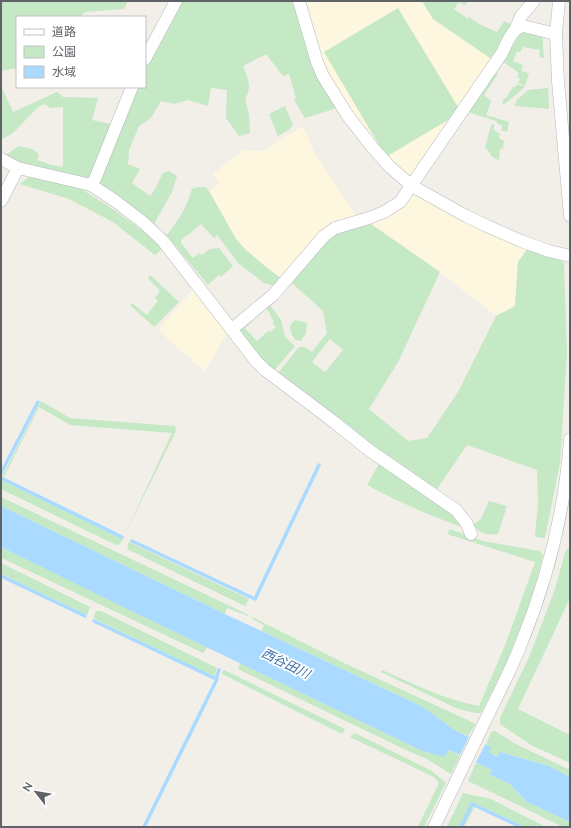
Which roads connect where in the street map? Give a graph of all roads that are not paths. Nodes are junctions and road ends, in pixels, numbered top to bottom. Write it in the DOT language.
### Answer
graph roads {
  1 [pos="176,1"];
  2 [pos="299,1"];
  3 [pos="534,1"];
  4 [pos="559,1"];
  5 [pos="514,30"];
  6 [pos="556,34"];
  7 [pos="146,57"];
  8 [pos="132,88"];
  9 [pos="1,159"];
  10 [pos="18,168"];
  11 [pos="91,185"];
  12 [pos="412,186"];
  13 [pos="1,201"];
  14 [pos="570,216"];
  15 [pos="570,256"];
  16 [pos="232,330"];
  17 [pos="570,439"];
  18 [pos="471,534"];
  19 [pos="434,827"];
  1 -- 7 [label="street"];
  2 -- 12 [label="street"];
  3 -- 5 [label="street"];
  4 -- 6 [label="street"];
  5 -- 6 [label="street"];
  5 -- 12 [label="street"];
  6 -- 14 [label="street"];
  8 -- 11 [label="street"];
  9 -- 10 [label="street"];
  10 -- 11 [label="street"];
  10 -- 13 [label="street"];
  11 -- 16 [label="street"];
  12 -- 15 [label="street"];
  12 -- 16 [label="street"];
  16 -- 18 [label="street"];
  17 -- 19 [label="street"];
}
